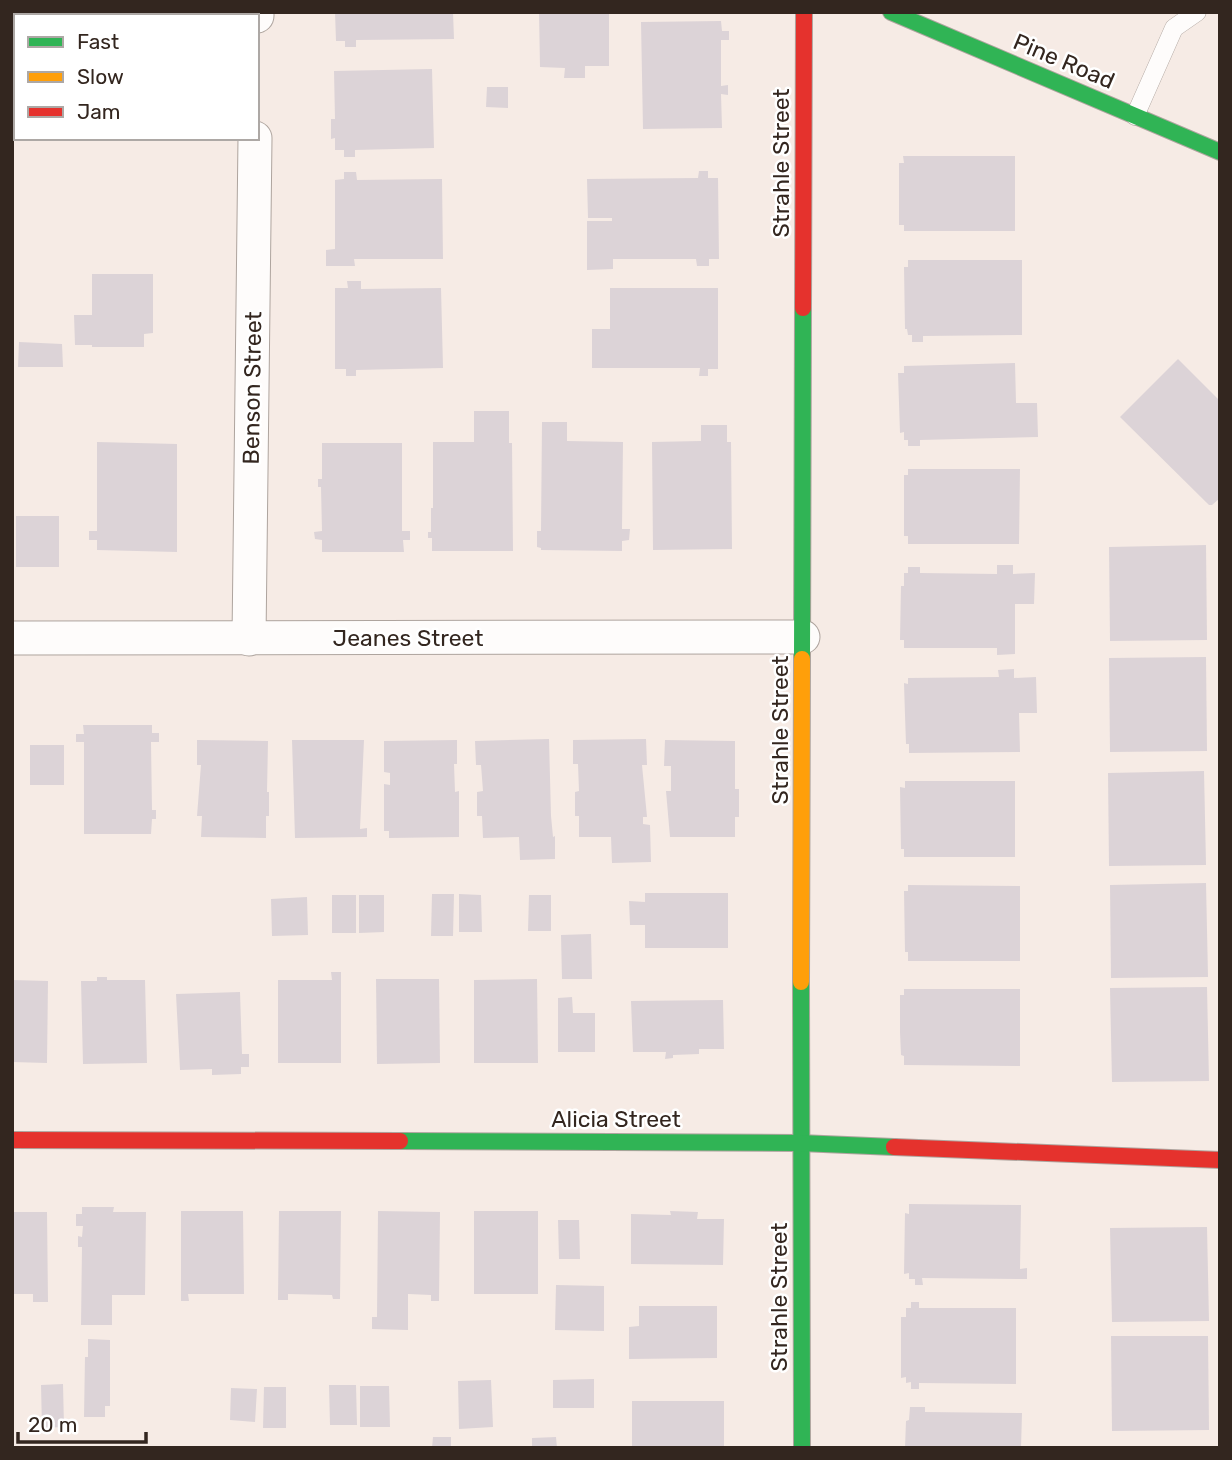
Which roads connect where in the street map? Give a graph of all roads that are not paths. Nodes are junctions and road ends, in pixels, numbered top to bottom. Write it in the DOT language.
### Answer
graph roads {
  1 [pos="804,12"];
  2 [pos="891,12"];
  3 [pos="1196,12"];
  4 [pos="1135,116"];
  5 [pos="255,140"];
  6 [pos="1220,152"];
  7 [pos="803,636"];
  8 [pos="12,638"];
  9 [pos="250,639"];
  10 [pos="12,1140"];
  11 [pos="800,1143"];
  12 [pos="1220,1160"];
  13 [pos="802,1448"];
  1 -- 7 [label="street, Strahle Street"];
  2 -- 4 [label="street, Pine Road"];
  3 -- 4 [label="lane"];
  4 -- 6 [label="street, Pine Road"];
  5 -- 9 [label="street, Benson Street"];
  7 -- 9 [label="street, Jeanes Street"];
  7 -- 11 [label="street, Strahle Street"];
  8 -- 9 [label="street, Jeanes Street"];
  10 -- 11 [label="street, Alicia Street"];
  11 -- 12 [label="street, Alicia Street"];
  11 -- 13 [label="street, Strahle Street"];
}
